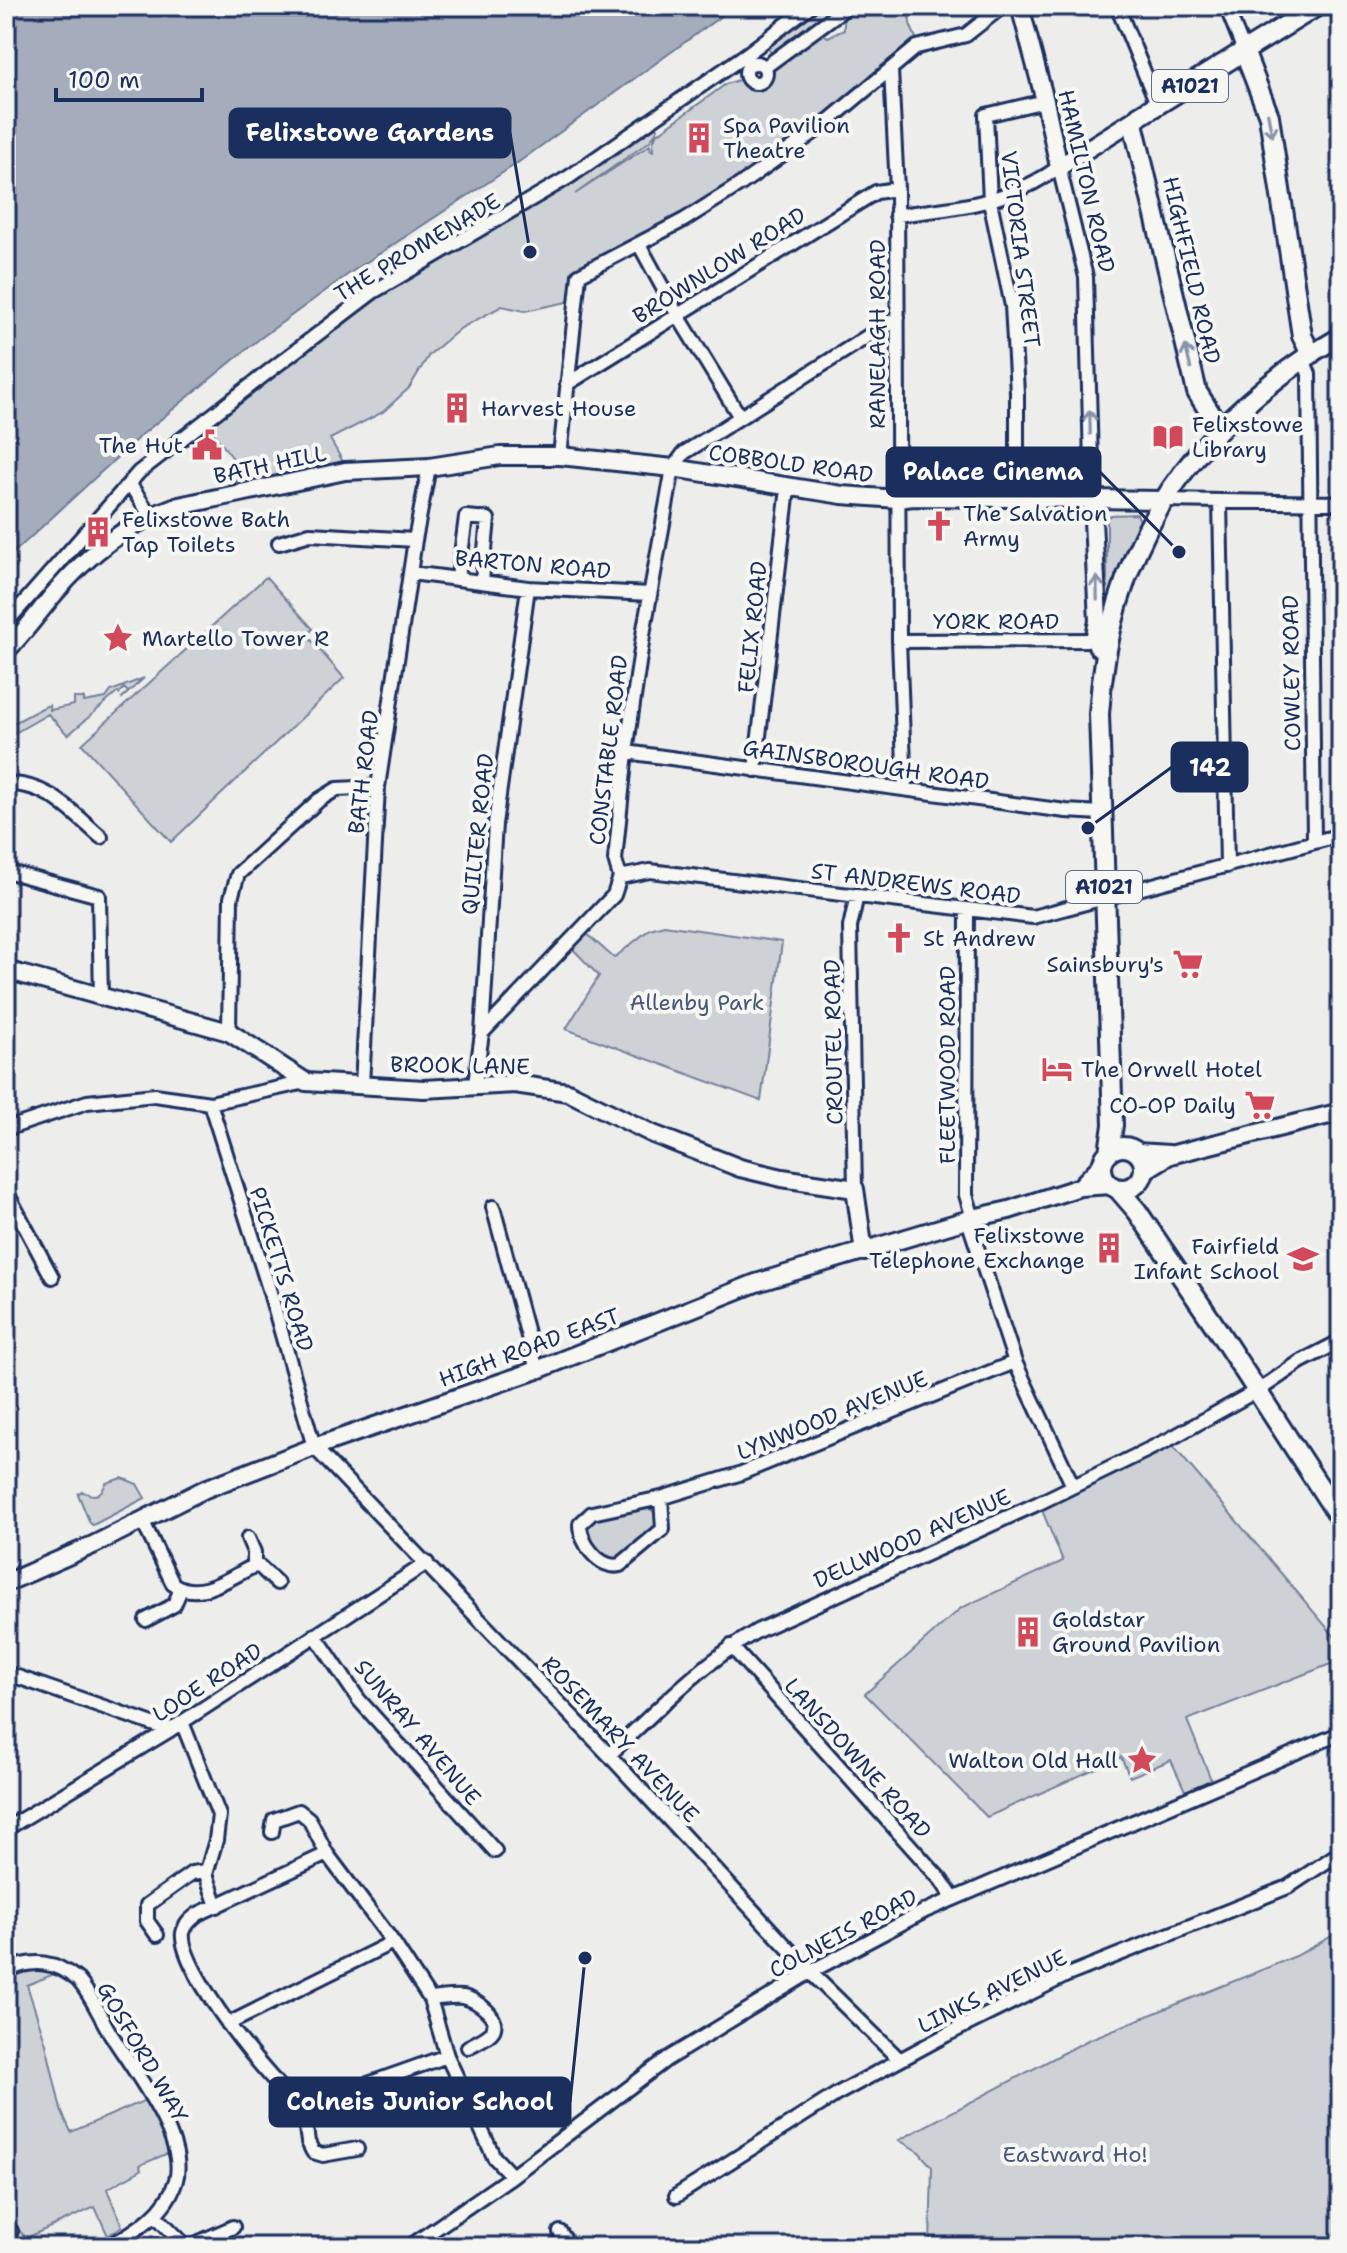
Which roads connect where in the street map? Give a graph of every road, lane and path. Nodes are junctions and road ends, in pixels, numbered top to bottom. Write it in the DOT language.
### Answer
graph roads {
  1 [pos="810,6"];
  2 [pos="848,6"];
  3 [pos="1003,6"];
  4 [pos="1020,6"];
  5 [pos="1117,6"];
  6 [pos="1226,6"];
  7 [pos="1317,6"];
  8 [pos="1244,51"];
  9 [pos="765,67"];
  10 [pos="891,70"];
  11 [pos="1045,101"];
  12 [pos="1158,106"];
  13 [pos="1135,119"];
  14 [pos="1059,167"];
  15 [pos="897,189"];
  16 [pos="990,201"];
  17 [pos="896,215"];
  18 [pos="639,244"];
  19 [pos="677,314"];
  20 [pos="898,317"];
  21 [pos="1341,336"];
  22 [pos="1307,356"];
  23 [pos="567,384"];
  24 [pos="740,417"];
  25 [pos="1219,427"];
  26 [pos="560,456"];
  27 [pos="429,467"];
  28 [pos="673,468"];
  29 [pos="129,483"];
  30 [pos="788,488"];
  31 [pos="1017,498"];
  32 [pos="898,499"];
  33 [pos="1092,500"];
  34 [pos="1164,500"];
  35 [pos="1220,501"];
  36 [pos="1309,503"];
  37 [pos="1341,503"];
  38 [pos="150,515"];
  39 [pos="415,540"];
  40 [pos="279,543"];
  41 [pos="411,573"];
  42 [pos="458,577"];
  43 [pos="482,581"];
  44 [pos="528,588"];
  45 [pos="650,594"];
  46 [pos="6,623"];
  47 [pos="899,641"];
  48 [pos="1100,645"];
  49 [pos="6,651"];
  50 [pos="626,752"];
  51 [pos="755,770"];
  52 [pos="6,784"];
  53 [pos="378,787"];
  54 [pos="905,789"];
  55 [pos="1102,813"];
  56 [pos="1341,835"];
  57 [pos="101,837"];
  58 [pos="1314,842"];
  59 [pos="1227,866"];
  60 [pos="6,871"];
  61 [pos="620,877"];
  62 [pos="857,895"];
  63 [pos="1105,899"];
  64 [pos="967,911"];
  65 [pos="6,970"];
  66 [pos="101,998"];
  67 [pos="229,1032"];
  68 [pos="482,1033"];
  69 [pos="306,1082"];
  70 [pos="475,1084"];
  71 [pos="362,1085"];
  72 [pos="210,1103"];
  73 [pos="1341,1112"];
  74 [pos="1113,1125"];
  75 [pos="6,1129"];
  76 [pos="1133,1150"];
  77 [pos="1170,1155"];
  78 [pos="1106,1158"];
  79 [pos="1141,1177"];
  80 [pos="1080,1187"];
  81 [pos="1114,1187"];
  82 [pos="855,1189"];
  83 [pos="6,1191"];
  84 [pos="493,1207"];
  85 [pos="1137,1211"];
  86 [pos="970,1219"];
  87 [pos="864,1252"];
  88 [pos="52,1277"];
  89 [pos="1341,1341"];
  90 [pos="1015,1362"];
  91 [pos="537,1370"];
  92 [pos="1255,1392"];
  93 [pos="314,1447"];
  94 [pos="1073,1486"];
  95 [pos="661,1498"];
  96 [pos="142,1520"];
  97 [pos="1341,1520"];
  98 [pos="248,1538"];
  99 [pos="427,1563"];
  100 [pos="254,1566"];
  101 [pos="6,1583"];
  102 [pos="277,1583"];
  103 [pos="181,1589"];
  104 [pos="146,1620"];
  105 [pos="315,1635"];
  106 [pos="731,1646"];
  107 [pos="6,1673"];
  108 [pos="182,1722"];
  109 [pos="170,1730"];
  110 [pos="1341,1733"];
  111 [pos="609,1755"];
  112 [pos="6,1829"];
  113 [pos="272,1832"];
  114 [pos="495,1851"];
  115 [pos="1341,1852"];
  116 [pos="327,1854"];
  117 [pos="206,1871"];
  118 [pos="953,1898"];
  119 [pos="217,1906"];
  120 [pos="157,1935"];
  121 [pos="393,1942"];
  122 [pos="6,1971"];
  123 [pos="810,1972"];
  124 [pos="430,1999"];
  125 [pos="228,2024"];
  126 [pos="468,2047"];
  127 [pos="447,2056"];
  128 [pos="899,2059"];
  129 [pos="303,2107"];
  130 [pos="357,2149"];
  131 [pos="512,2176"];
  132 [pos="676,2196"];
  133 [pos="155,2215"];
  134 [pos="233,2227"];
  135 [pos="560,2232"];
  136 [pos="108,2247"];
  137 [pos="409,2247"];
  138 [pos="570,2247"];
  1 -- 29 [label="street, THE PROMENADE"];
  2 -- 9 [label="street"];
  3 -- 10 [label="street"];
  4 -- 11 [label="street, HAMILTON ROAD"];
  5 -- 12 [label="street"];
  6 -- 8 [label="street"];
  7 -- 8 [label="main road, A1021"];
  8 -- 12 [label="main road, A1021"];
  8 -- 22 [label="main road, one-way"];
  10 -- 15 [label="street, RANELAGH ROAD"];
  10 -- 18 [label="street"];
  11 -- 14 [label="street, HAMILTON ROAD"];
  11 -- 16 [label="street, VICTORIA STREET"];
  12 -- 13 [label="main road, A1021"];
  13 -- 14 [label="street"];
  25 -- 13 [label="main road, HIGHFIELD ROAD / A1021, one-way"];
  14 -- 16 [label="street"];
  33 -- 14 [label="street, HAMILTON ROAD, one-way"];
  15 -- 17 [label="street, RANELAGH ROAD"];
  15 -- 19 [label="street, BROWNLOW ROAD"];
  16 -- 17 [label="street"];
  16 -- 31 [label="street, VICTORIA STREET"];
  17 -- 20 [label="street, RANELAGH ROAD"];
  18 -- 19 [label="street"];
  18 -- 23 [label="street"];
  19 -- 23 [label="street, BROWNLOW ROAD"];
  19 -- 24 [label="street"];
  20 -- 24 [label="street"];
  20 -- 32 [label="street, RANELAGH ROAD"];
  21 -- 22 [label="street"];
  22 -- 25 [label="main road"];
  22 -- 36 [label="street, COWLEY ROAD"];
  23 -- 26 [label="street"];
  24 -- 28 [label="street"];
  25 -- 34 [label="main road, A1021"];
  26 -- 27 [label="street, COBBOLD ROAD"];
  26 -- 28 [label="street, COBBOLD ROAD"];
  27 -- 38 [label="street, BATH HILL"];
  27 -- 39 [label="street, BATH ROAD"];
  28 -- 30 [label="street, COBBOLD ROAD"];
  28 -- 45 [label="street, CONSTABLE ROAD"];
  29 -- 38 [label="street"];
  29 -- 46 [label="street, THE PROMENADE"];
  30 -- 32 [label="street, COBBOLD ROAD"];
  30 -- 51 [label="street, FELIX ROAD"];
  31 -- 32 [label="street, COBBOLD ROAD"];
  31 -- 33 [label="street, COBBOLD ROAD"];
  32 -- 47 [label="street, RANELAGH ROAD"];
  33 -- 34 [label="street, COBBOLD ROAD"];
  48 -- 33 [label="street, HAMILTON ROAD, one-way"];
  34 -- 35 [label="street, COBBOLD ROAD"];
  34 -- 48 [label="main road, HAMILTON ROAD / A1021"];
  35 -- 36 [label="street, COBBOLD ROAD"];
  35 -- 59 [label="street"];
  36 -- 37 [label="street, COBBOLD ROAD"];
  36 -- 58 [label="street, COWLEY ROAD"];
  38 -- 49 [label="street, BATH HILL"];
  39 -- 40 [label="street"];
  39 -- 41 [label="street, BATH ROAD"];
  41 -- 42 [label="street, BARTON ROAD"];
  41 -- 53 [label="street, BATH ROAD"];
  42 -- 43 [label="street, BARTON ROAD"];
  42 -- 43 [label="street"];
  43 -- 44 [label="street, BARTON ROAD"];
  44 -- 45 [label="street, BARTON ROAD"];
  44 -- 68 [label="street, QUILTER ROAD"];
  45 -- 50 [label="street, CONSTABLE ROAD"];
  47 -- 48 [label="street, YORK ROAD"];
  47 -- 54 [label="street, RANELAGH ROAD"];
  48 -- 55 [label="main road, HAMILTON ROAD / A1021"];
  50 -- 51 [label="street, GAINSBOROUGH ROAD"];
  50 -- 61 [label="street, CONSTABLE ROAD"];
  51 -- 54 [label="street, GAINSBOROUGH ROAD"];
  52 -- 57 [label="street"];
  53 -- 67 [label="street"];
  53 -- 71 [label="street, BATH ROAD"];
  54 -- 55 [label="street, GAINSBOROUGH ROAD"];
  55 -- 63 [label="main road, HAMILTON ROAD / A1021"];
  56 -- 58 [label="street, ST ANDREWS ROAD"];
  58 -- 59 [label="street, ST ANDREWS ROAD"];
  59 -- 63 [label="street, ST ANDREWS ROAD"];
  60 -- 66 [label="street"];
  61 -- 62 [label="street, ST ANDREWS ROAD"];
  61 -- 68 [label="street, CONSTABLE ROAD"];
  62 -- 64 [label="street, ST ANDREWS ROAD"];
  62 -- 82 [label="street, CROUTEL ROAD"];
  63 -- 64 [label="street, ST ANDREWS ROAD"];
  63 -- 74 [label="main road, HAMILTON ROAD / A1021"];
  64 -- 86 [label="street, FLEETWOOD ROAD"];
  65 -- 66 [label="street, BROOK LANE"];
  66 -- 67 [label="street, BROOK LANE"];
  67 -- 69 [label="street, BROOK LANE"];
  68 -- 70 [label="street, QUILTER ROAD"];
  69 -- 71 [label="street, BROOK LANE"];
  69 -- 72 [label="street"];
  70 -- 71 [label="street, BROOK LANE"];
  70 -- 82 [label="street, BROOK LANE"];
  72 -- 75 [label="street"];
  72 -- 93 [label="street, PICKETTS ROAD"];
  73 -- 77 [label="street"];
  74 -- 76 [label="main road"];
  74 -- 78 [label="main road, HAMILTON ROAD / A1021"];
  76 -- 77 [label="street"];
  76 -- 78 [label="main road"];
  76 -- 79 [label="main road"];
  77 -- 79 [label="street"];
  78 -- 80 [label="street, HIGH ROAD EAST"];
  78 -- 81 [label="main road"];
  79 -- 81 [label="main road"];
  79 -- 85 [label="main road"];
  80 -- 81 [label="street, HIGH ROAD EAST"];
  80 -- 86 [label="street, HIGH ROAD EAST"];
  81 -- 85 [label="main road"];
  82 -- 87 [label="street"];
  83 -- 88 [label="street"];
  84 -- 91 [label="street"];
  85 -- 92 [label="main road"];
  86 -- 87 [label="street, HIGH ROAD EAST"];
  86 -- 90 [label="street, FLEETWOOD ROAD"];
  87 -- 91 [label="street, HIGH ROAD EAST"];
  89 -- 92 [label="street, DELLWOOD AVENUE"];
  90 -- 94 [label="street, FLEETWOOD ROAD"];
  90 -- 95 [label="street, LYNWOOD AVENUE"];
  91 -- 93 [label="street, HIGH ROAD EAST"];
  92 -- 94 [label="street, DELLWOOD AVENUE"];
  92 -- 97 [label="main road"];
  93 -- 96 [label="street, HIGH ROAD EAST"];
  93 -- 99 [label="street, ROSEMARY AVENUE"];
  94 -- 106 [label="street, DELLWOOD AVENUE"];
  95 -- 95 [label="street, LYNWOOD AVENUE"];
  96 -- 101 [label="street, HIGH ROAD EAST"];
  96 -- 103 [label="street"];
  98 -- 100 [label="street"];
  99 -- 105 [label="street, LOOE ROAD"];
  99 -- 111 [label="street, ROSEMARY AVENUE"];
  100 -- 102 [label="street"];
  100 -- 103 [label="street"];
  103 -- 104 [label="street"];
  105 -- 108 [label="street, LOOE ROAD"];
  105 -- 114 [label="street, SUNRAY AVENUE"];
  106 -- 111 [label="street, DELLWOOD AVENUE"];
  106 -- 118 [label="street, LANSDOWNE ROAD"];
  107 -- 109 [label="street"];
  108 -- 109 [label="street, LOOE ROAD"];
  108 -- 117 [label="street"];
  109 -- 112 [label="street, LOOE ROAD"];
  110 -- 118 [label="street, COLNEIS ROAD"];
  111 -- 123 [label="street, ROSEMARY AVENUE"];
  113 -- 116 [label="street"];
  115 -- 128 [label="street, LINKS AVENUE"];
  116 -- 119 [label="street"];
  116 -- 121 [label="street"];
  117 -- 119 [label="street"];
  117 -- 120 [label="street"];
  118 -- 123 [label="street, COLNEIS ROAD"];
  119 -- 125 [label="street"];
  121 -- 124 [label="street"];
  121 -- 125 [label="street"];
  122 -- 133 [label="street, GOSFORD WAY"];
  123 -- 128 [label="street, ROSEMARY AVENUE"];
  123 -- 131 [label="street, COLNEIS ROAD"];
  124 -- 126 [label="street"];
  124 -- 127 [label="street"];
  125 -- 129 [label="street"];
  127 -- 129 [label="street"];
  127 -- 131 [label="street"];
  128 -- 132 [label="street, LINKS AVENUE"];
  129 -- 130 [label="street"];
  131 -- 137 [label="street, COLNEIS ROAD"];
  133 -- 134 [label="street"];
  133 -- 136 [label="street, GOSFORD WAY"];
  135 -- 138 [label="street"];
}
